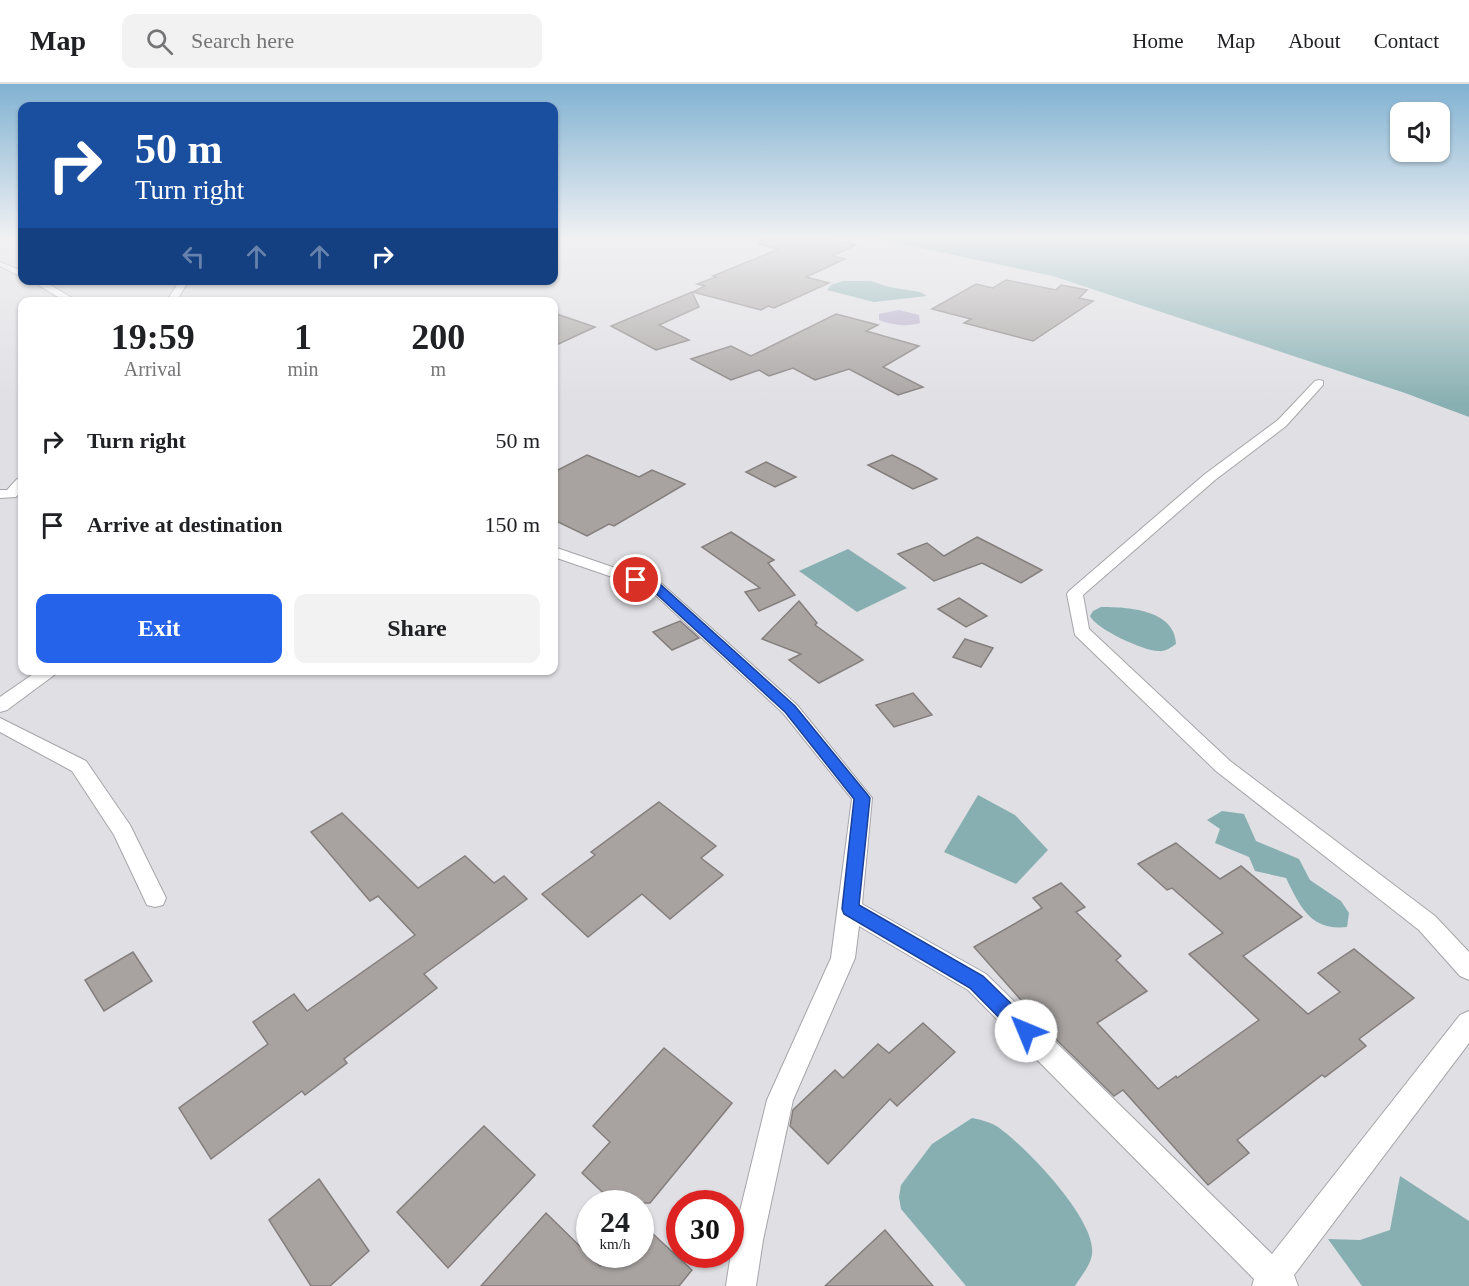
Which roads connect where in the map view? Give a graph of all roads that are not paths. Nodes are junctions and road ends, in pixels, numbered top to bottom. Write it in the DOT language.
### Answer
graph roads {
  1 [pos="1319,383"];
  2 [pos="558,553"];
  3 [pos="45,675"];
  4 [pos="0,706"];
  5 [pos="0,724"];
  6 [pos="155,898"];
  7 [pos="850,909"];
  8 [pos="1469,969"];
  9 [pos="1469,1023"];
  10 [pos="1274,1283"];
  11 [pos="741,1286"];
  1 -- 8 [label="street"];
  2 -- 7 [label="street"];
  3 -- 4 [label="street"];
  5 -- 6 [label="street"];
  7 -- 10 [label="street"];
  7 -- 11 [label="street"];
  9 -- 10 [label="street"];
}
